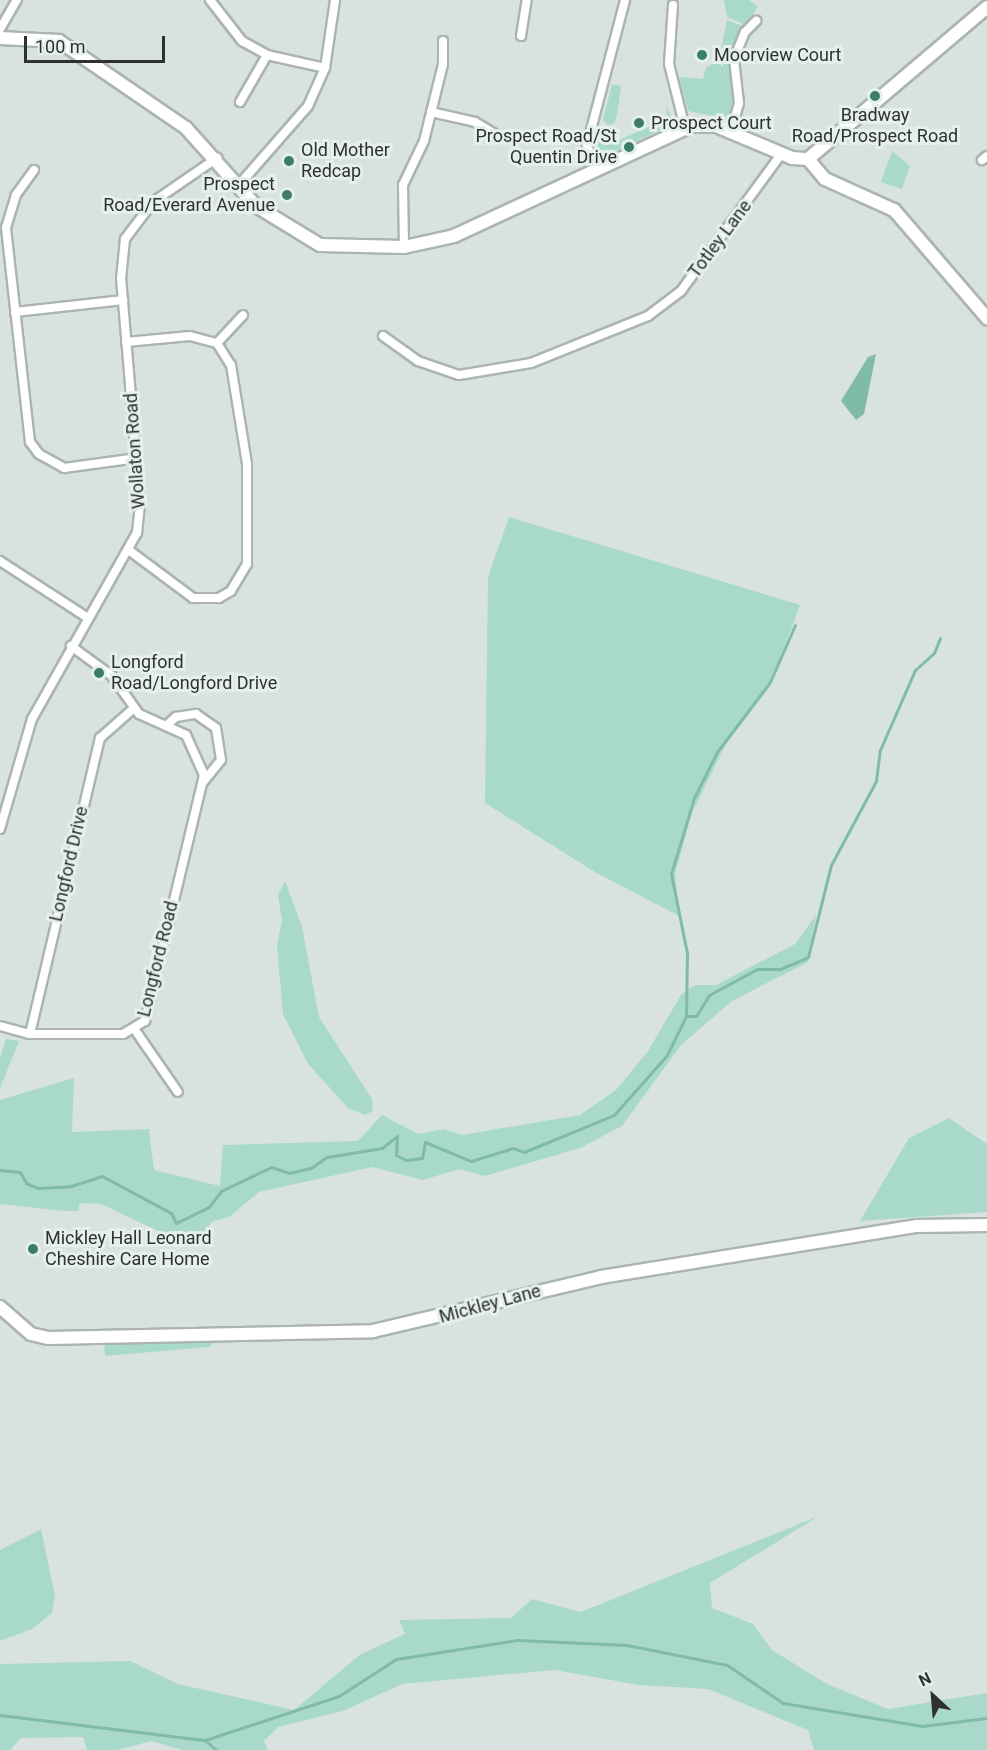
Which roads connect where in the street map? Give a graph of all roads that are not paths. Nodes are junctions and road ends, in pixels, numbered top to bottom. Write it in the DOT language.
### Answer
graph roads {
  1 [pos="17,0"];
  2 [pos="210,0"];
  3 [pos="336,0"];
  4 [pos="527,0"];
  5 [pos="625,0"];
  6 [pos="673,5"];
  7 [pos="987,7"];
  8 [pos="756,21"];
  9 [pos="0,29"];
  10 [pos="520,36"];
  11 [pos="0,38"];
  12 [pos="443,41"];
  13 [pos="267,55"];
  14 [pos="325,68"];
  15 [pos="240,102"];
  16 [pos="431,112"];
  17 [pos="685,128"];
  18 [pos="731,131"];
  19 [pos="495,134"];
  20 [pos="782,153"];
  21 [pos="218,158"];
  22 [pos="808,159"];
  23 [pos="34,170"];
  24 [pos="596,170"];
  25 [pos="238,186"];
  26 [pos="404,247"];
  27 [pos="123,300"];
  28 [pos="15,312"];
  29 [pos="243,315"];
  30 [pos="987,318"];
  31 [pos="386,341"];
  32 [pos="126,342"];
  33 [pos="217,343"];
  34 [pos="137,458"];
  35 [pos="130,551"];
  36 [pos="0,561"];
  37 [pos="88,618"];
  38 [pos="71,646"];
  39 [pos="133,709"];
  40 [pos="168,724"];
  41 [pos="202,783"];
  42 [pos="0,829"];
  43 [pos="0,1026"];
  44 [pos="135,1030"];
  45 [pos="30,1034"];
  46 [pos="178,1092"];
  47 [pos="987,1225"];
  48 [pos="0,1307"];
  1 -- 9 [label="street"];
  2 -- 13 [label="street"];
  3 -- 14 [label="street"];
  4 -- 10 [label="street"];
  5 -- 24 [label="street"];
  6 -- 17 [label="street"];
  7 -- 22 [label="street"];
  8 -- 18 [label="street"];
  11 -- 21 [label="street"];
  12 -- 16 [label="street"];
  13 -- 14 [label="street"];
  13 -- 15 [label="street"];
  14 -- 25 [label="street"];
  16 -- 19 [label="street"];
  16 -- 26 [label="street"];
  17 -- 18 [label="street"];
  17 -- 24 [label="street"];
  18 -- 20 [label="street"];
  20 -- 22 [label="street"];
  20 -- 31 [label="street, Totley Lane"];
  21 -- 25 [label="street"];
  21 -- 27 [label="street, Wollaton Road"];
  22 -- 30 [label="street"];
  23 -- 28 [label="street"];
  24 -- 26 [label="street"];
  25 -- 26 [label="street"];
  27 -- 28 [label="street"];
  27 -- 32 [label="street, Wollaton Road"];
  28 -- 34 [label="street"];
  29 -- 33 [label="street"];
  32 -- 33 [label="street"];
  32 -- 34 [label="street, Wollaton Road"];
  33 -- 35 [label="street"];
  34 -- 35 [label="street, Wollaton Road"];
  35 -- 37 [label="street, Wollaton Road"];
  36 -- 37 [label="street"];
  37 -- 38 [label="street, Wollaton Road"];
  38 -- 39 [label="street"];
  38 -- 42 [label="street, Wollaton Road"];
  39 -- 40 [label="street, Longford Road"];
  39 -- 45 [label="street, Longford Drive"];
  40 -- 41 [label="street, Longford Road"];
  40 -- 41 [label="street, Longford Road"];
  41 -- 44 [label="street, Longford Road"];
  43 -- 45 [label="street"];
  44 -- 45 [label="street, Longford Road"];
  44 -- 46 [label="street"];
  47 -- 48 [label="street, Mickley Lane"];
}
